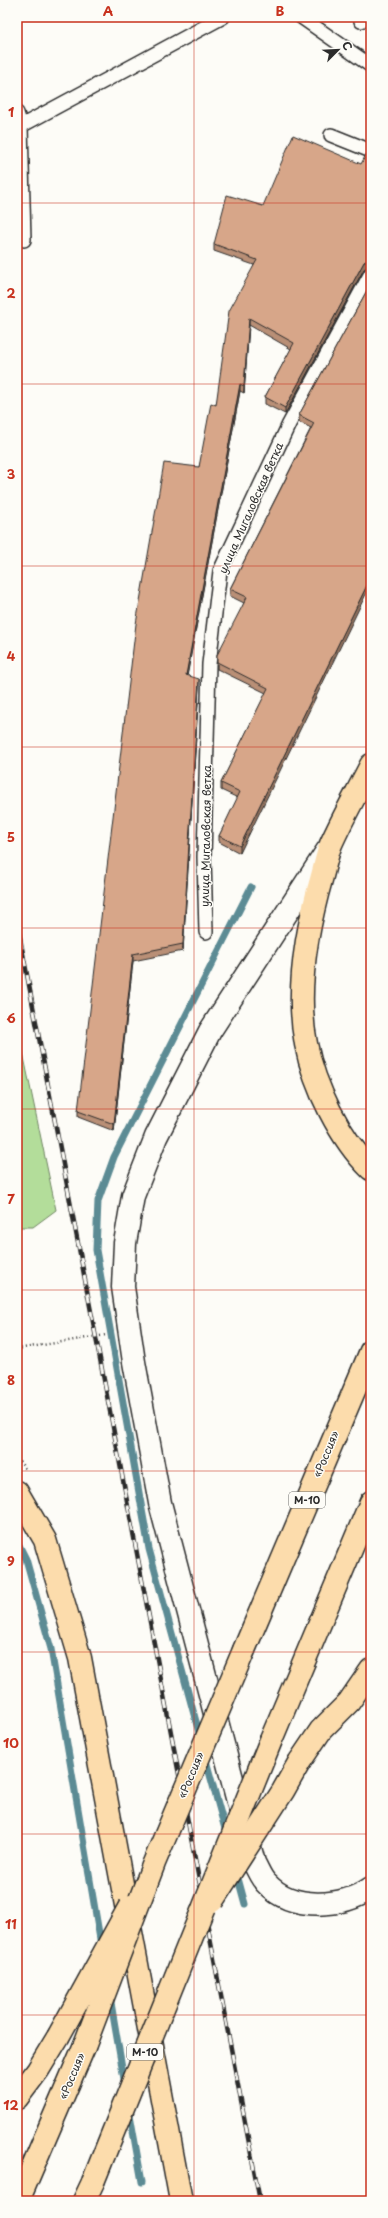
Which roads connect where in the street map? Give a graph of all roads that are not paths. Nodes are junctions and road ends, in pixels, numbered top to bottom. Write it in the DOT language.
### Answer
graph roads {
  1 [pos="223,17"];
  2 [pos="301,17"];
  3 [pos="371,66"];
  4 [pos="17,113"];
  5 [pos="21,126"];
  6 [pos="331,135"];
  7 [pos="371,151"];
  8 [pos="24,240"];
  9 [pos="371,273"];
  10 [pos="371,765"];
  11 [pos="331,845"];
  12 [pos="206,932"];
  13 [pos="371,1169"];
  14 [pos="371,1351"];
  15 [pos="17,1492"];
  16 [pos="371,1502"];
  17 [pos="371,1670"];
  18 [pos="154,1863"];
  19 [pos="371,1888"];
  20 [pos="198,1922"];
  21 [pos="17,2098"];
  22 [pos="89,2192"];
  23 [pos="18,2201"];
  24 [pos="181,2201"];
  1 -- 5 [label="lane"];
  2 -- 3 [label="lane"];
  4 -- 5 [label="lane"];
  5 -- 8 [label="lane"];
  6 -- 7 [label="lane"];
  9 -- 12 [label="lane, улица Мигаловская ветка"];
  10 -- 11 [label="main road"];
  11 -- 13 [label="main road"];
  11 -- 19 [label="street"];
  14 -- 18 [label="main road, «Россия» / М-10, bridge"];
  15 -- 24 [label="main road"];
  16 -- 20 [label="main road, М-10, bridge"];
  17 -- 20 [label="main road, bridge"];
  18 -- 21 [label="main road, bridge"];
  18 -- 23 [label="main road, «Россия» / М-10, bridge"];
  20 -- 22 [label="main road, М-10, bridge"];
}
